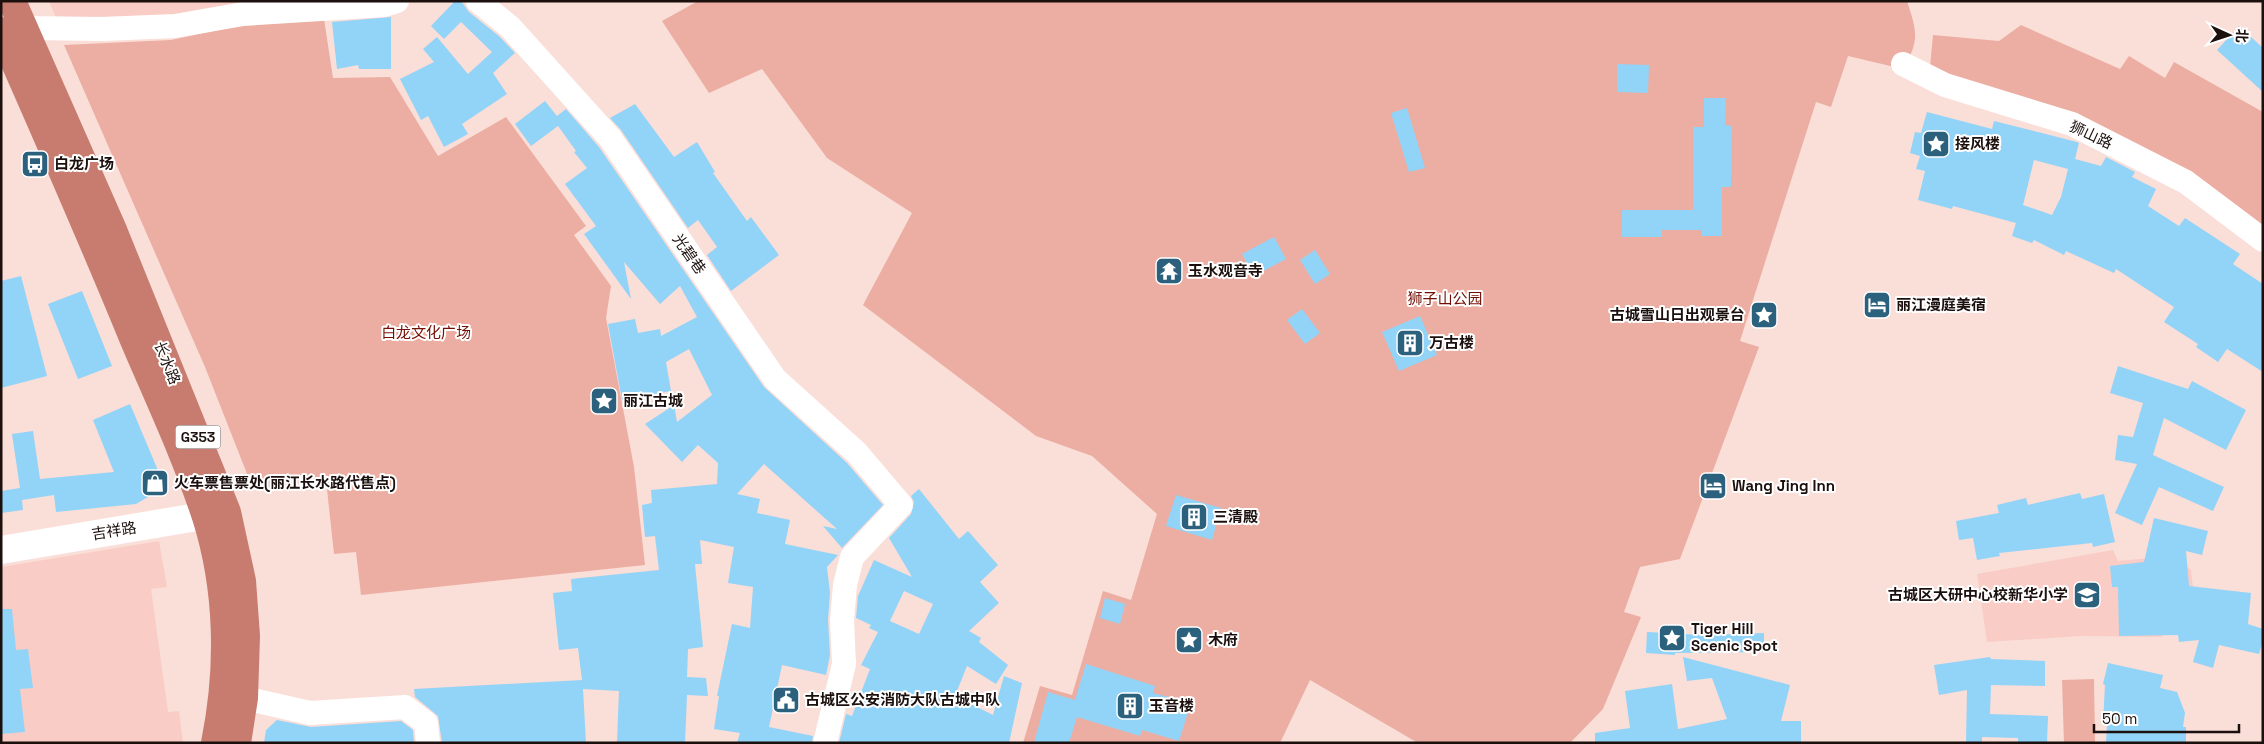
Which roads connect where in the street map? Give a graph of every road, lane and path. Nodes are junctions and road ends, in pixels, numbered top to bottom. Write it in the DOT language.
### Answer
graph roads {
  1 [pos="12,1"];
  2 [pos="397,1"];
  3 [pos="478,1"];
  4 [pos="7,31"];
  5 [pos="1903,64"];
  6 [pos="2263,240"];
  7 [pos="216,514"];
  8 [pos="1,550"];
  9 [pos="244,698"];
  10 [pos="215,743"];
  11 [pos="237,743"];
  12 [pos="428,743"];
  13 [pos="826,743"];
  1 -- 4 [label="highway, 长水路 / G353"];
  2 -- 4 [label="street"];
  3 -- 13 [label="street, 光碧巷"];
  4 -- 7 [label="highway, 长水路 / G353"];
  5 -- 6 [label="street, 狮山路"];
  7 -- 8 [label="street, 吉祥路"];
  7 -- 9 [label="highway, 长水路 / G353"];
  7 -- 10 [label="highway, 长水路 / G353"];
  9 -- 11 [label="highway, 长水路 / G353"];
  9 -- 12 [label="street"];
}
